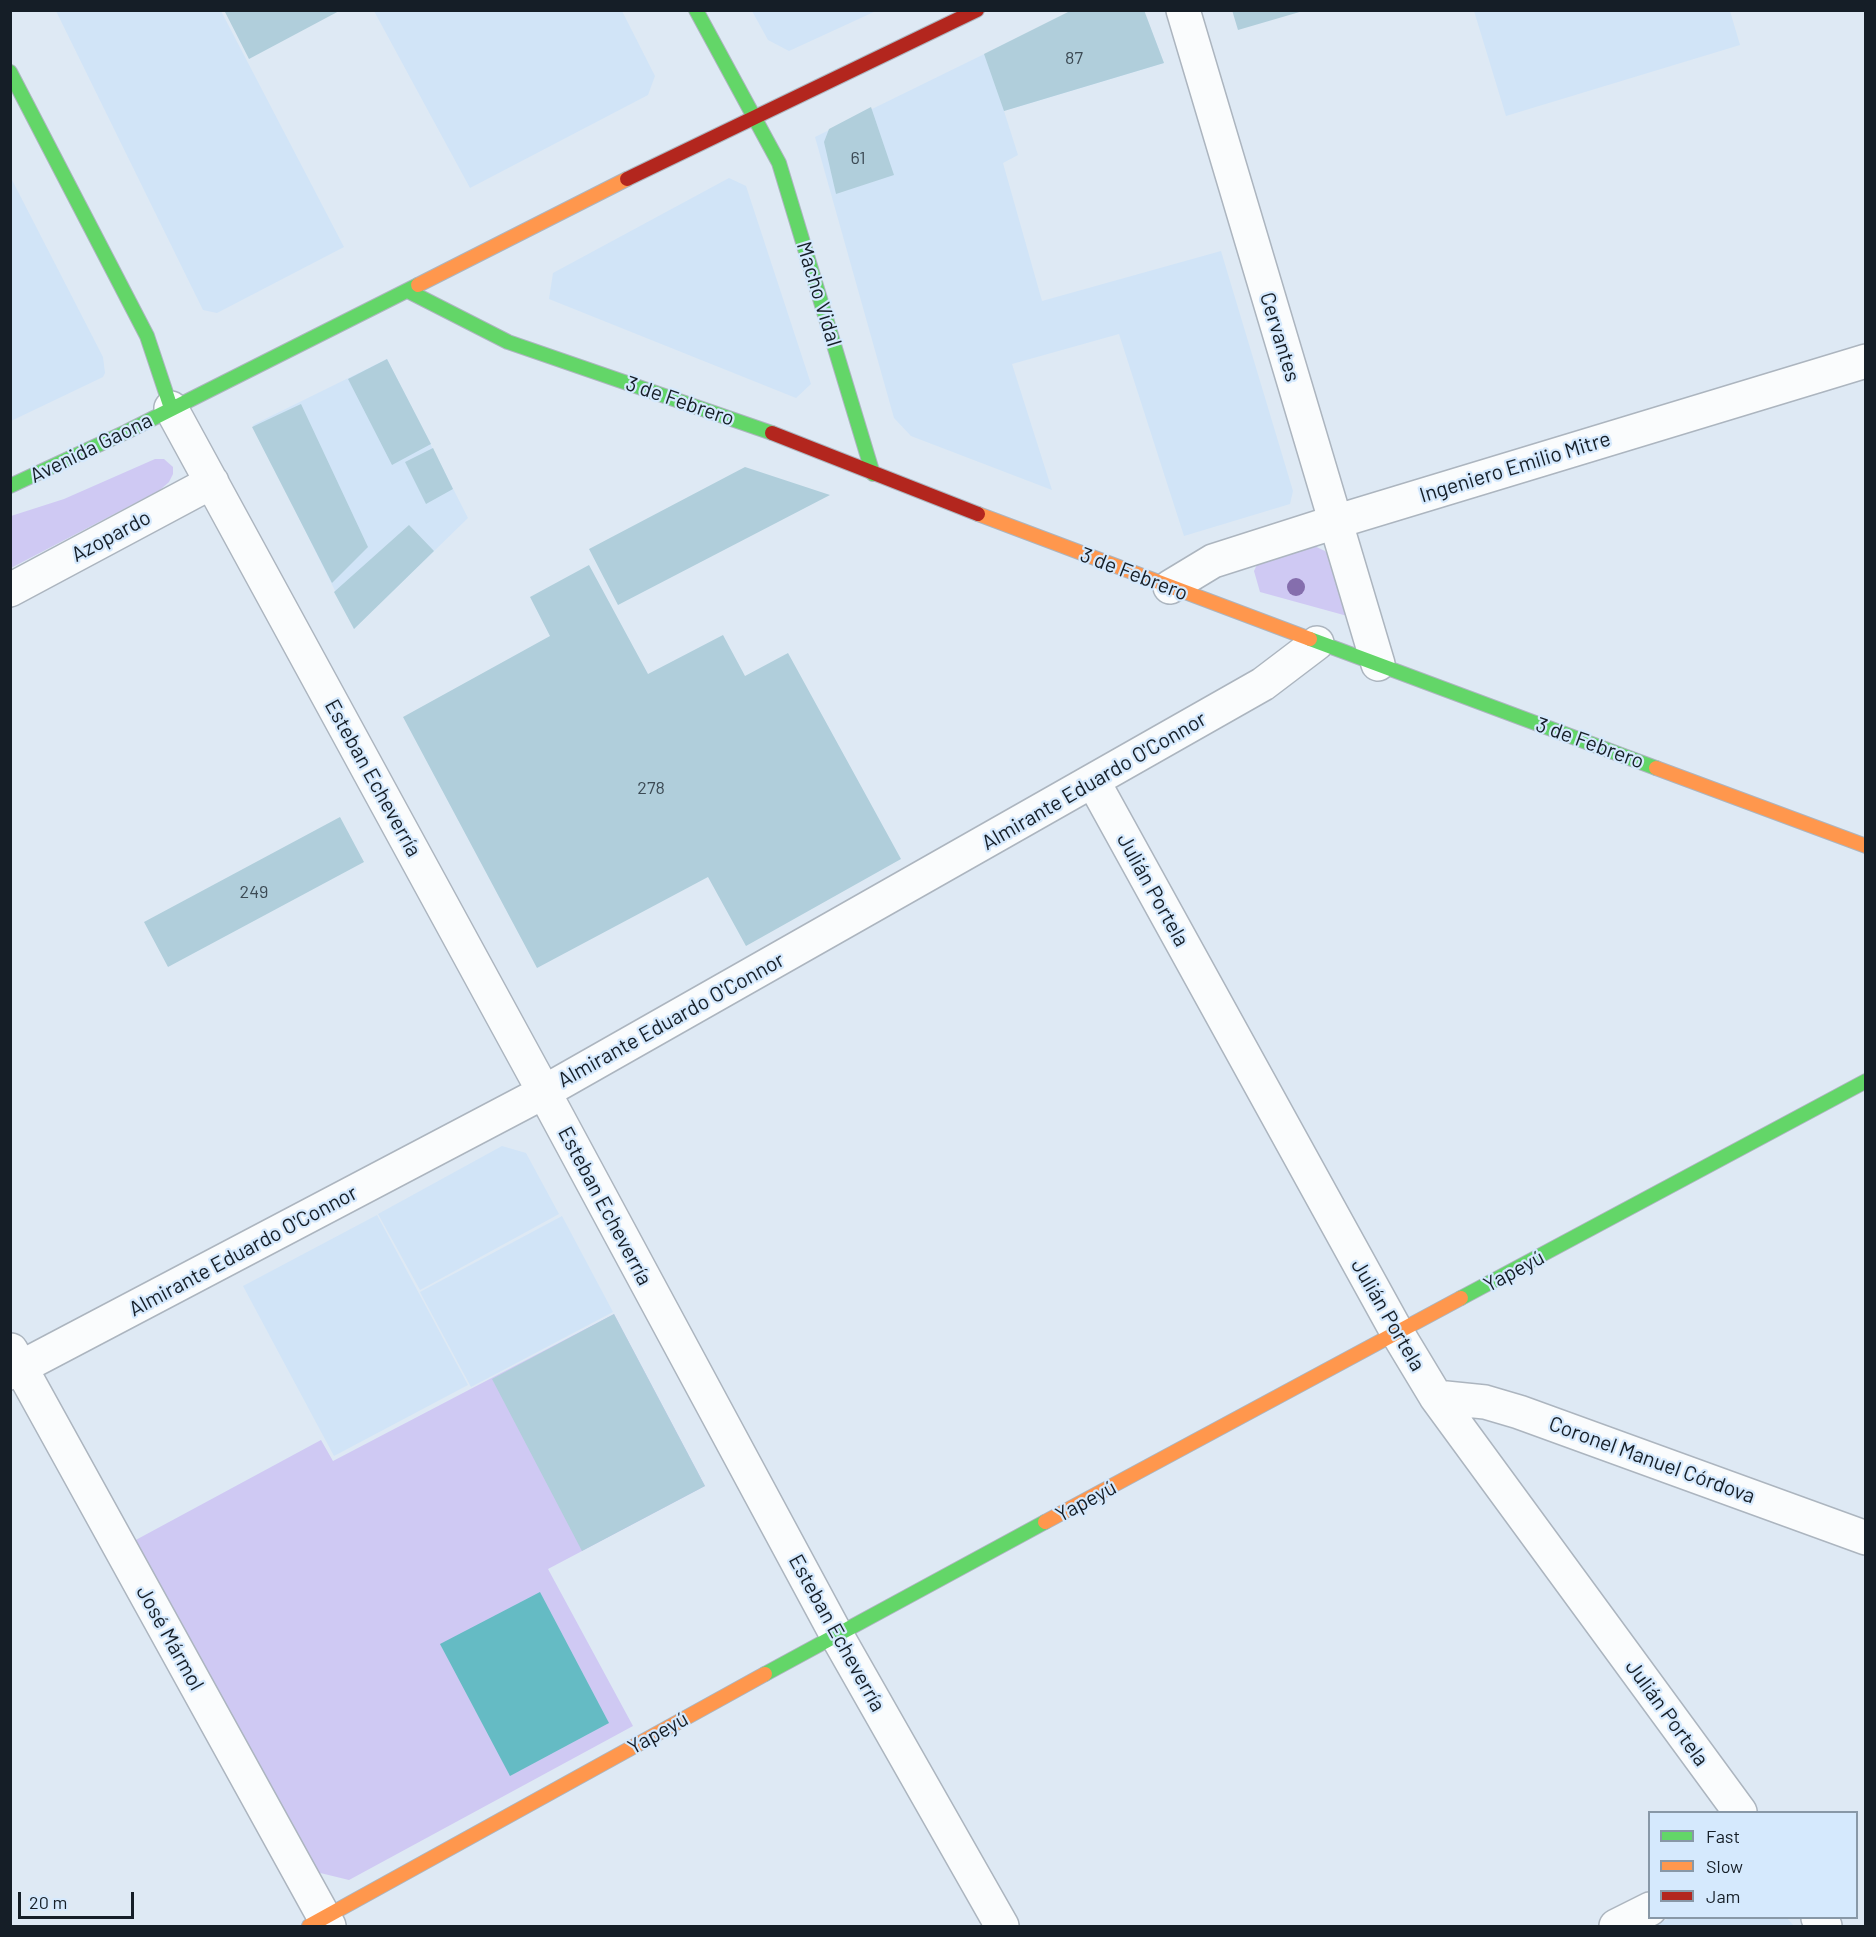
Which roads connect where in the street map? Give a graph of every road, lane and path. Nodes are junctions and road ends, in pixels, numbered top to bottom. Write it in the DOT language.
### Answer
graph roads {
  1 [pos="696,10"];
  2 [pos="976,10"];
  3 [pos="1183,10"];
  4 [pos="10,72"];
  5 [pos="18,106"];
  6 [pos="755,118"];
  7 [pos="408,291"];
  8 [pos="1866,361"];
  9 [pos="171,408"];
  10 [pos="873,474"];
  11 [pos="212,482"];
  12 [pos="10,486"];
  13 [pos="1335,522"];
  14 [pos="1170,588"];
  15 [pos="10,590"];
  16 [pos="1317,643"];
  17 [pos="1378,664"];
  18 [pos="1093,781"];
  19 [pos="1866,846"];
  20 [pos="1866,1081"];
  21 [pos="544,1092"];
  22 [pos="1398,1334"];
  23 [pos="14,1363"];
  24 [pos="1436,1397"];
  25 [pos="1866,1538"];
  26 [pos="836,1634"];
  27 [pos="1739,1811"];
  28 [pos="1648,1910"];
  29 [pos="321,1924"];
  30 [pos="1002,1926"];
  31 [pos="1616,1926"];
  1 -- 6 [label="main road, Macho Vidal"];
  2 -- 6 [label="main road, Avenida Gaona"];
  3 -- 13 [label="street, Cervantes"];
  4 -- 5 [label="main road"];
  5 -- 9 [label="main road"];
  6 -- 7 [label="main road, Avenida Gaona"];
  6 -- 10 [label="main road, Macho Vidal"];
  7 -- 9 [label="main road, Avenida Gaona"];
  7 -- 10 [label="main road, 3 de Febrero"];
  8 -- 13 [label="street, Ingeniero Emilio Mitre"];
  9 -- 11 [label="street, Esteban Echeverría"];
  9 -- 12 [label="main road, Avenida Gaona"];
  10 -- 14 [label="main road, 3 de Febrero"];
  11 -- 15 [label="street, Azopardo"];
  11 -- 21 [label="street, Esteban Echeverría"];
  13 -- 14 [label="street, Ingeniero Emilio Mitre"];
  13 -- 17 [label="street, Cervantes"];
  14 -- 16 [label="main road, 3 de Febrero"];
  16 -- 17 [label="main road, 3 de Febrero"];
  16 -- 18 [label="street, Almirante Eduardo O'Connor"];
  17 -- 19 [label="main road, 3 de Febrero"];
  18 -- 21 [label="street, Almirante Eduardo O'Connor"];
  18 -- 22 [label="street, Julián Portela"];
  20 -- 22 [label="main road, Yapeyú"];
  21 -- 23 [label="street, Almirante Eduardo O'Connor"];
  21 -- 26 [label="street, Esteban Echeverría"];
  22 -- 24 [label="street, Julián Portela"];
  22 -- 26 [label="main road, Yapeyú"];
  23 -- 29 [label="street, José Mármol"];
  24 -- 25 [label="street, Coronel Manuel Córdova"];
  24 -- 27 [label="street, Julián Portela"];
  26 -- 29 [label="main road, Yapeyú"];
  26 -- 30 [label="street, Esteban Echeverría"];
  28 -- 31 [label="street"];
}
